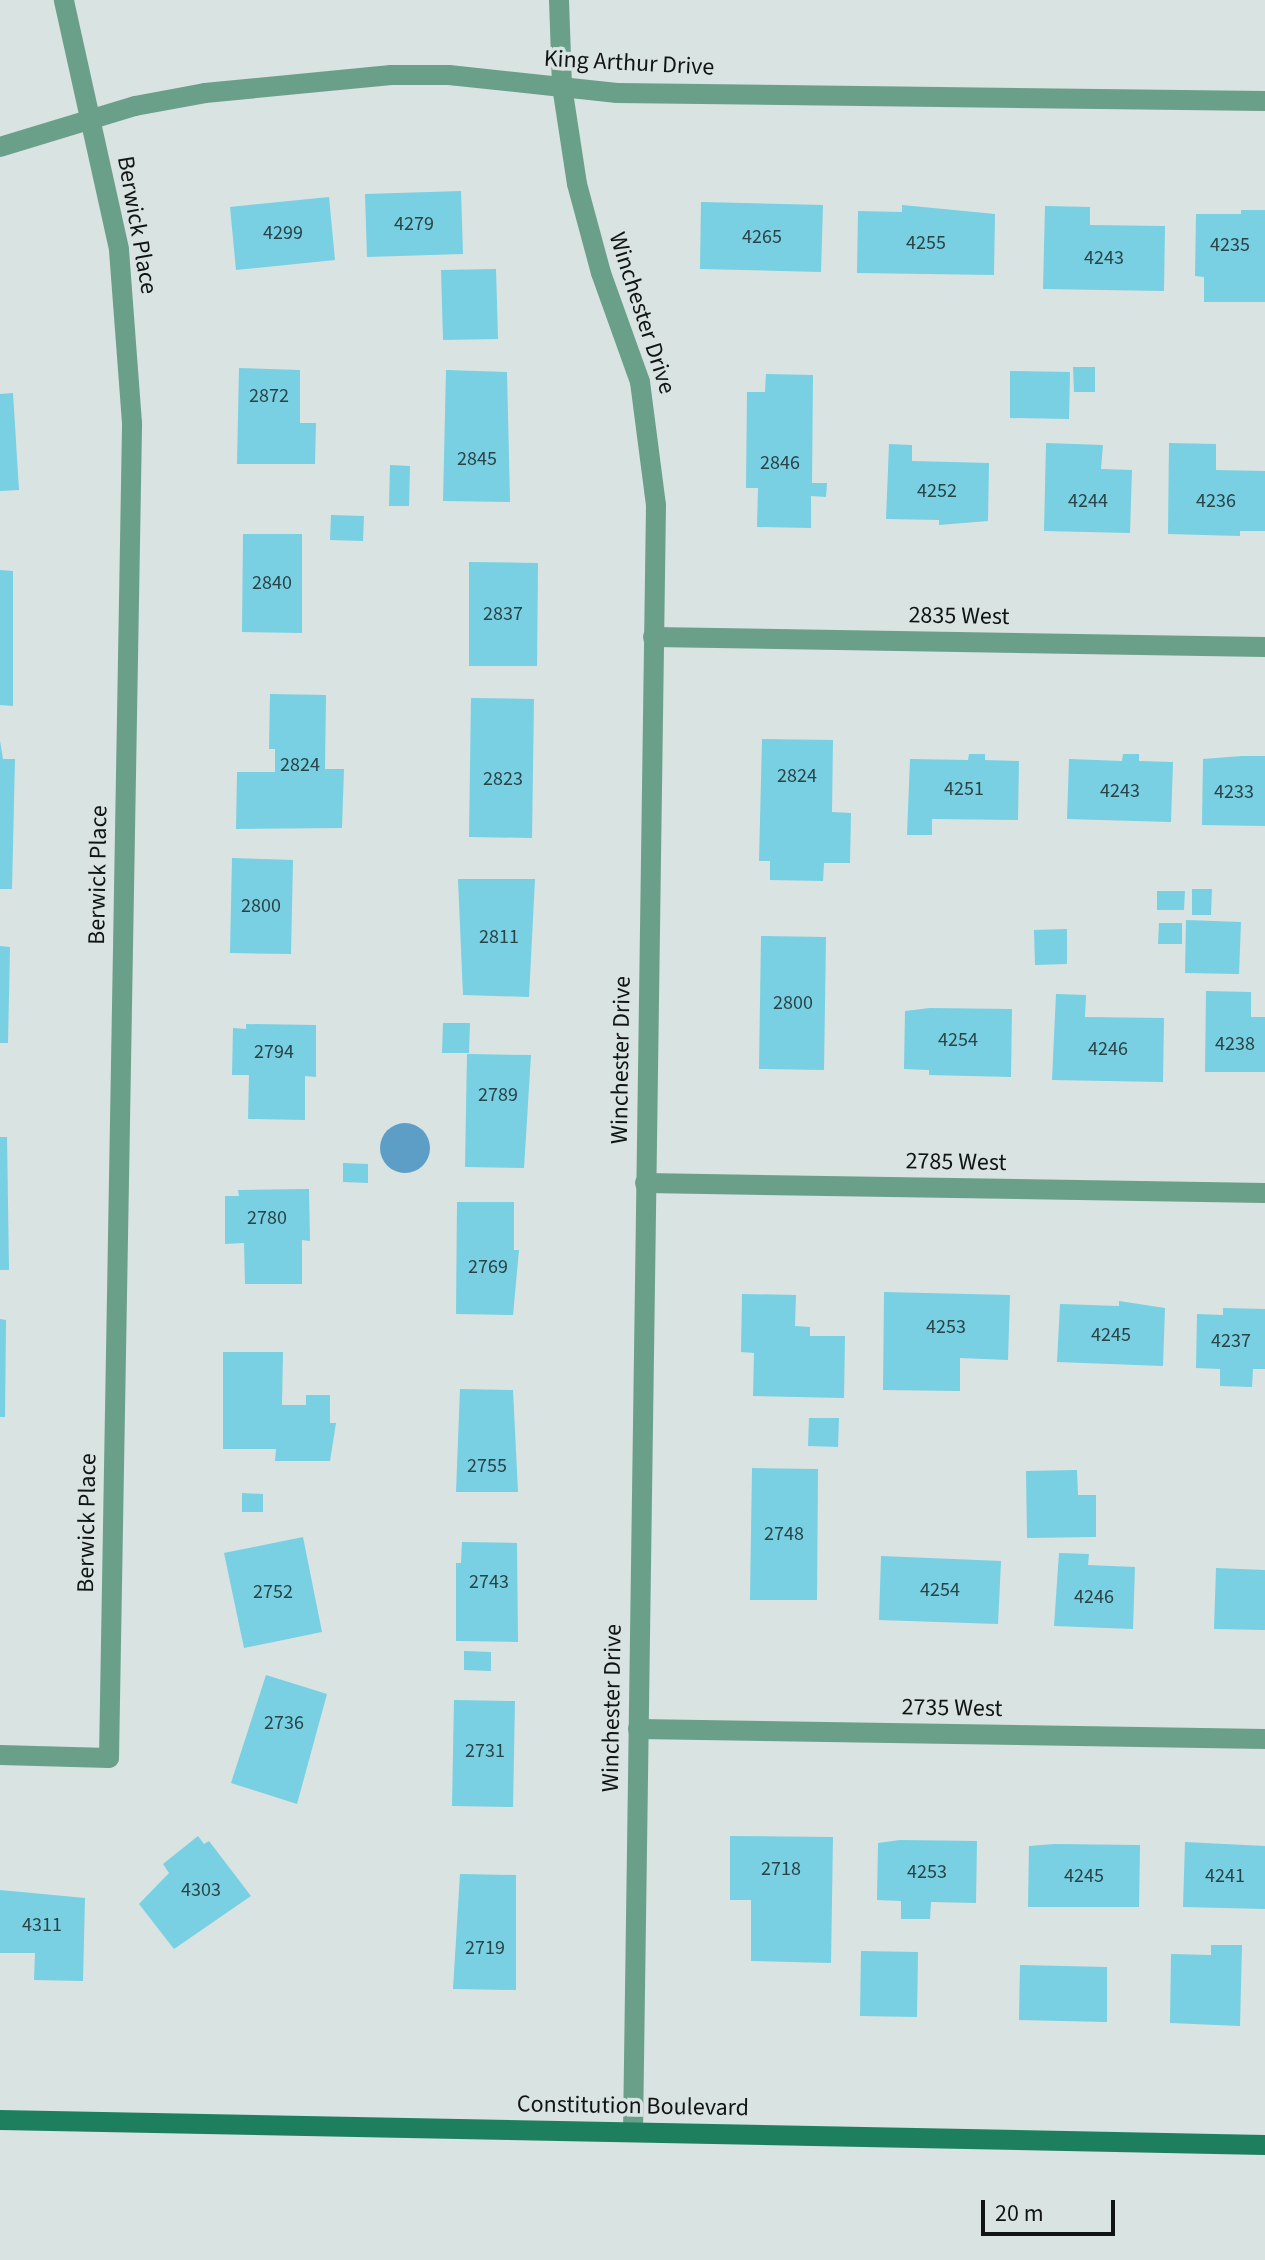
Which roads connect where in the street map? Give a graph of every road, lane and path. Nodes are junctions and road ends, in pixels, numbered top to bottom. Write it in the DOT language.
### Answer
graph roads {
  1 [pos="64,0"];
  2 [pos="559,0"];
  3 [pos="562,86"];
  4 [pos="1265,101"];
  5 [pos="91,121"];
  6 [pos="0,147"];
  7 [pos="653,637"];
  8 [pos="1265,647"];
  9 [pos="645,1183"];
  10 [pos="1265,1193"];
  11 [pos="638,1729"];
  12 [pos="1265,1739"];
  13 [pos="0,1755"];
  14 [pos="0,2120"];
  15 [pos="633,2132"];
  16 [pos="1265,2145"];
  1 -- 5 [label="street, Berwick Place"];
  2 -- 3 [label="street, Winchester Drive"];
  3 -- 4 [label="street, King Arthur Drive"];
  3 -- 5 [label="street, King Arthur Drive"];
  3 -- 7 [label="street, Winchester Drive"];
  5 -- 6 [label="street, King Arthur Drive"];
  5 -- 13 [label="street, Berwick Place"];
  7 -- 8 [label="street, 2835 West"];
  7 -- 9 [label="street, Winchester Drive"];
  9 -- 10 [label="street, 2785 West"];
  9 -- 11 [label="street, Winchester Drive"];
  11 -- 12 [label="street, 2735 West"];
  11 -- 15 [label="street, Winchester Drive"];
  14 -- 15 [label="main road, Constitution Boulevard"];
  15 -- 16 [label="main road, Constitution Boulevard"];
}
